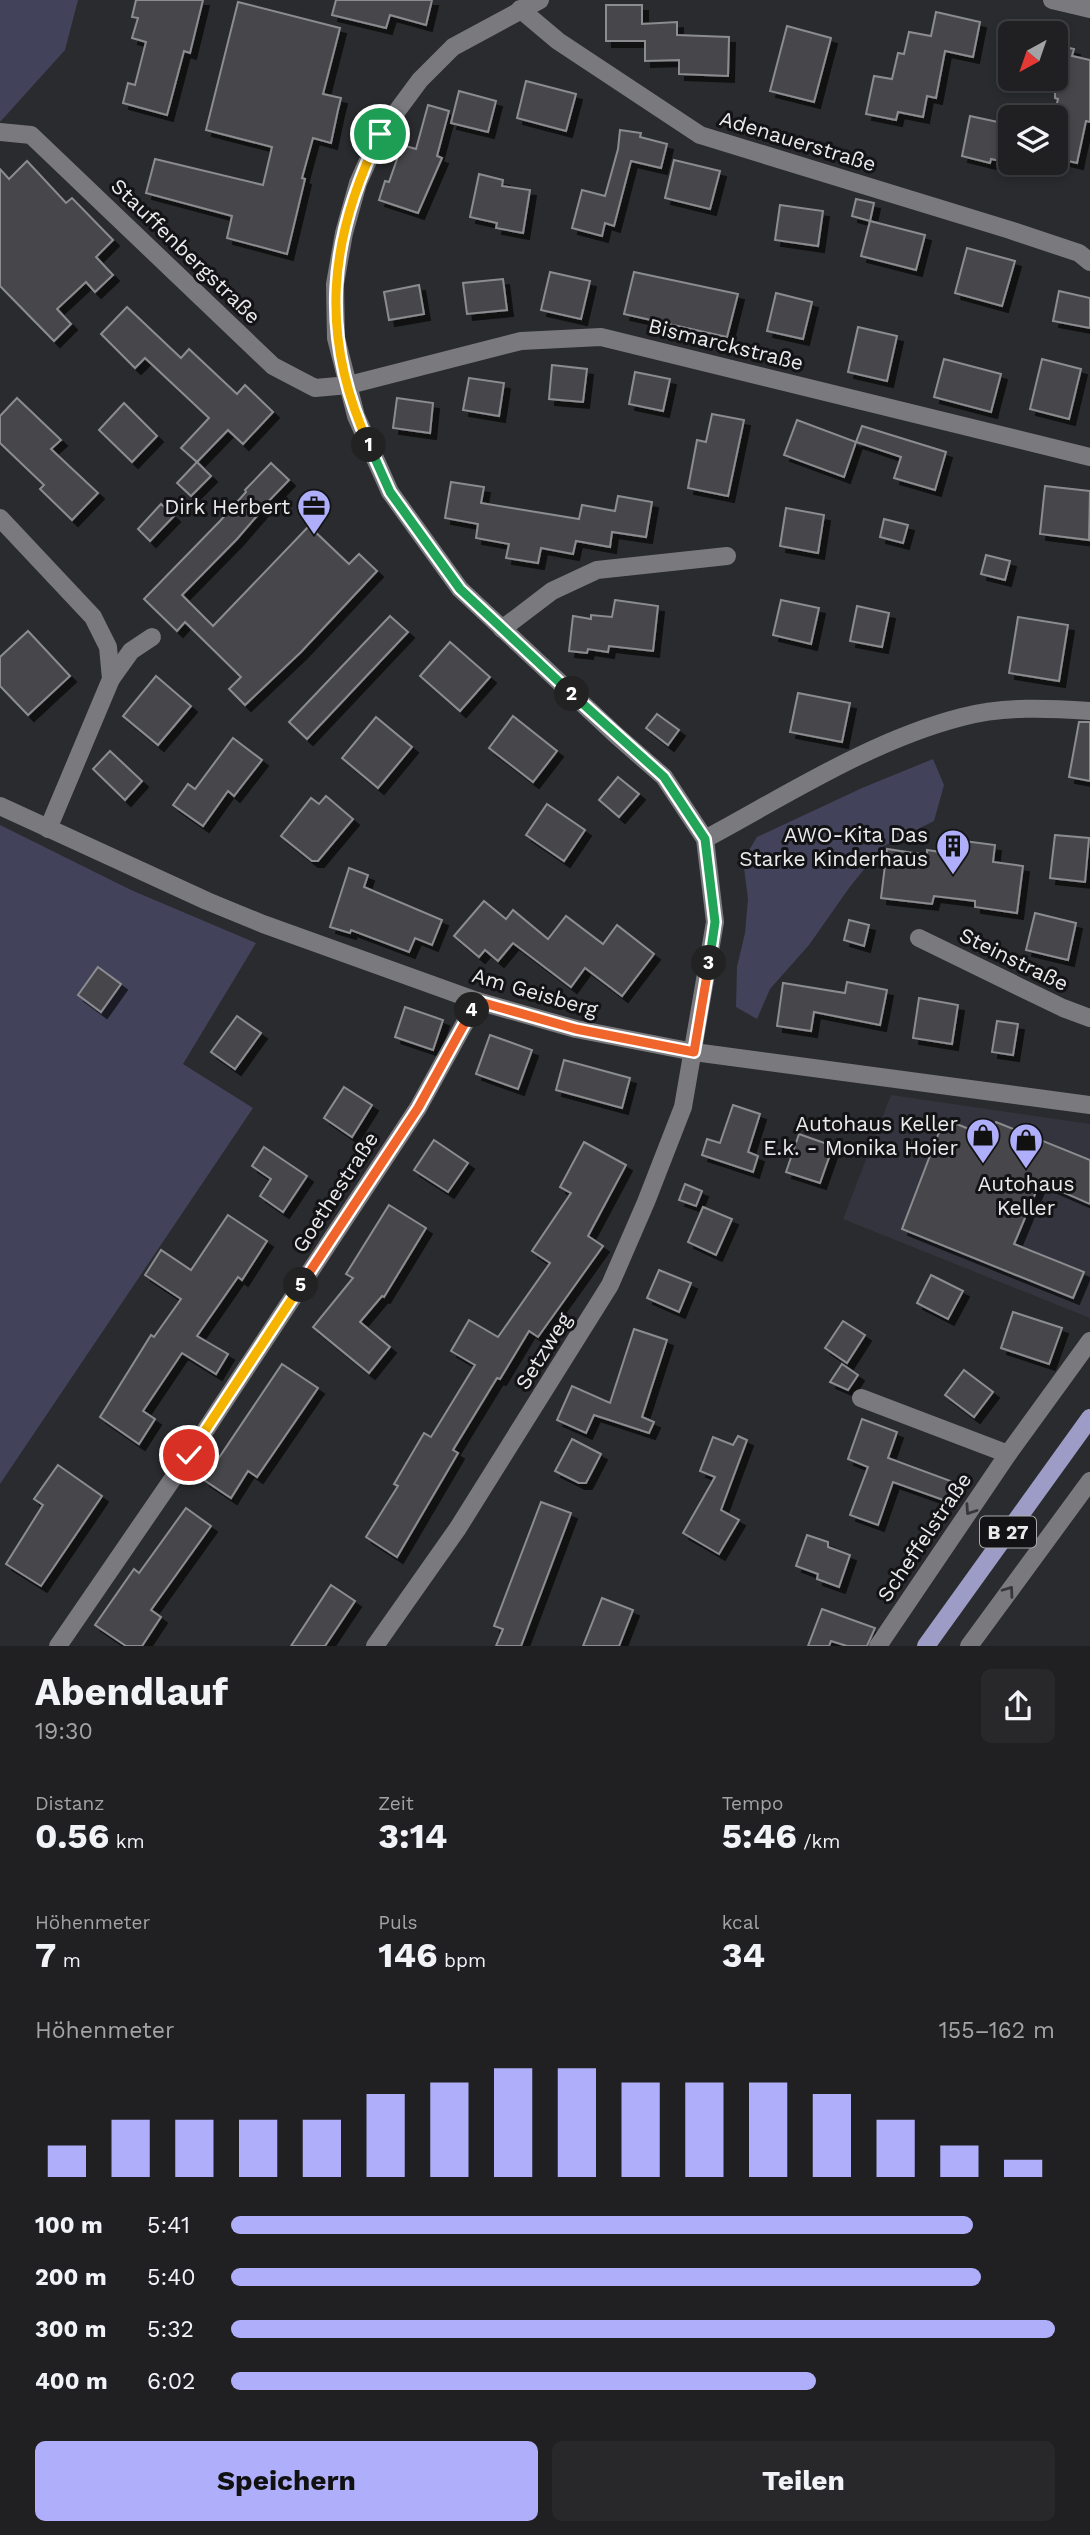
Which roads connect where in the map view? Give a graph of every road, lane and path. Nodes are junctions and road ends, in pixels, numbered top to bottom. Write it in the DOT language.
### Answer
graph roads {
  1 [pos="540,0"];
  2 [pos="1052,0"];
  3 [pos="520,9"];
  4 [pos="1090,9"];
  5 [pos="0,132"];
  6 [pos="1090,262"];
  7 [pos="349,385"];
  8 [pos="1090,457"];
  9 [pos="0,518"];
  10 [pos="727,556"];
  11 [pos="502,629"];
  12 [pos="152,637"];
  13 [pos="111,679"];
  14 [pos="1090,711"];
  15 [pos="0,806"];
  16 [pos="48,829"];
  17 [pos="705,839"];
  18 [pos="919,938"];
  19 [pos="477,1001"];
  20 [pos="1090,1018"];
  21 [pos="694,1052"];
  22 [pos="1090,1105"];
  23 [pos="1090,1341"];
  24 [pos="861,1398"];
  25 [pos="1090,1418"];
  26 [pos="1008,1454"];
  27 [pos="1090,1481"];
  28 [pos="58,1646"];
  29 [pos="375,1646"];
  30 [pos="878,1646"];
  31 [pos="926,1646"];
  32 [pos="969,1646"];
  1 -- 3 [label="street"];
  2 -- 4 [label="street"];
  3 -- 6 [label="street, Adenauerstraße"];
  3 -- 7 [label="street"];
  5 -- 7 [label="street, Stauffenbergstraße"];
  7 -- 8 [label="street, Bismarckstraße"];
  7 -- 11 [label="street"];
  9 -- 13 [label="street"];
  10 -- 11 [label="street"];
  11 -- 17 [label="street"];
  12 -- 13 [label="street"];
  13 -- 16 [label="street"];
  14 -- 17 [label="street"];
  15 -- 16 [label="street, Am Geisberg"];
  16 -- 19 [label="street, Am Geisberg"];
  17 -- 21 [label="street, Setzweg"];
  18 -- 20 [label="street, Steinstraße"];
  19 -- 21 [label="street, Am Geisberg"];
  19 -- 28 [label="street, Goethestraße"];
  21 -- 22 [label="street, Am Geisberg"];
  21 -- 29 [label="street, Setzweg"];
  23 -- 26 [label="street, Scheffelstraße"];
  24 -- 26 [label="street"];
  25 -- 31 [label="main road, B 27"];
  26 -- 30 [label="street, Scheffelstraße, one-way"];
  32 -- 27 [label="street, one-way"];
}
